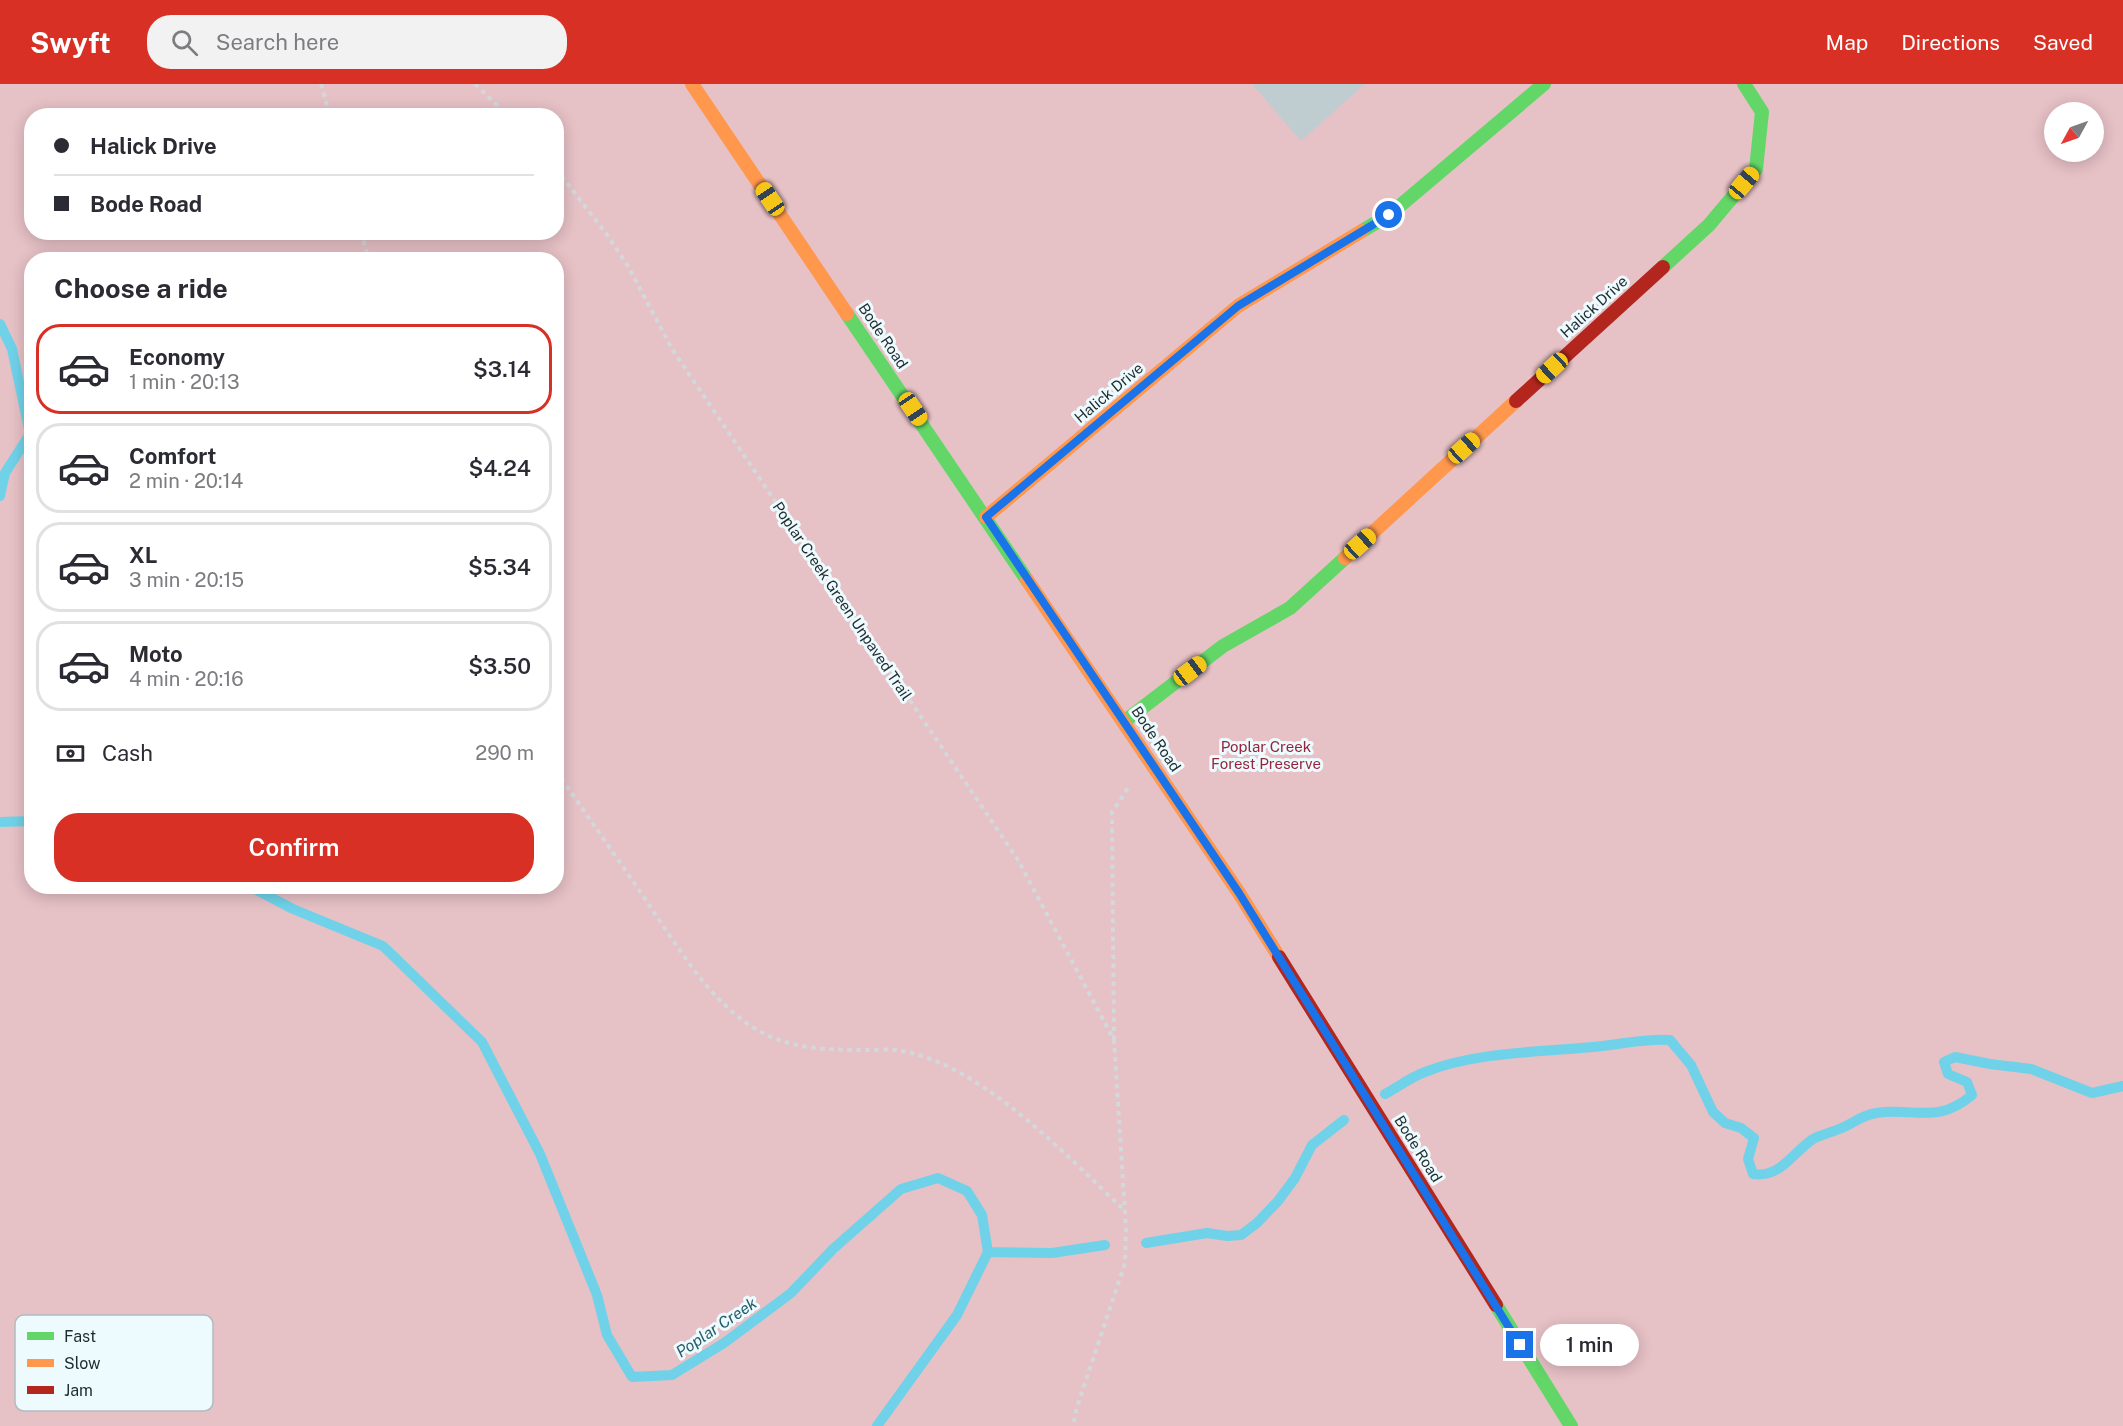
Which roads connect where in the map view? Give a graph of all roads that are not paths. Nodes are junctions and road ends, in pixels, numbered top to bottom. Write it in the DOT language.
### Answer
graph roads {
  1 [pos="692,84"];
  2 [pos="1544,84"];
  3 [pos="1744,84"];
  4 [pos="986,517"];
  5 [pos="1125,721"];
  6 [pos="1570,1426"];
  1 -- 4 [label="street, Bode Road"];
  2 -- 4 [label="street, Halick Drive"];
  3 -- 5 [label="street, Halick Drive"];
  4 -- 5 [label="street, Bode Road"];
  5 -- 6 [label="street, Bode Road"];
}
